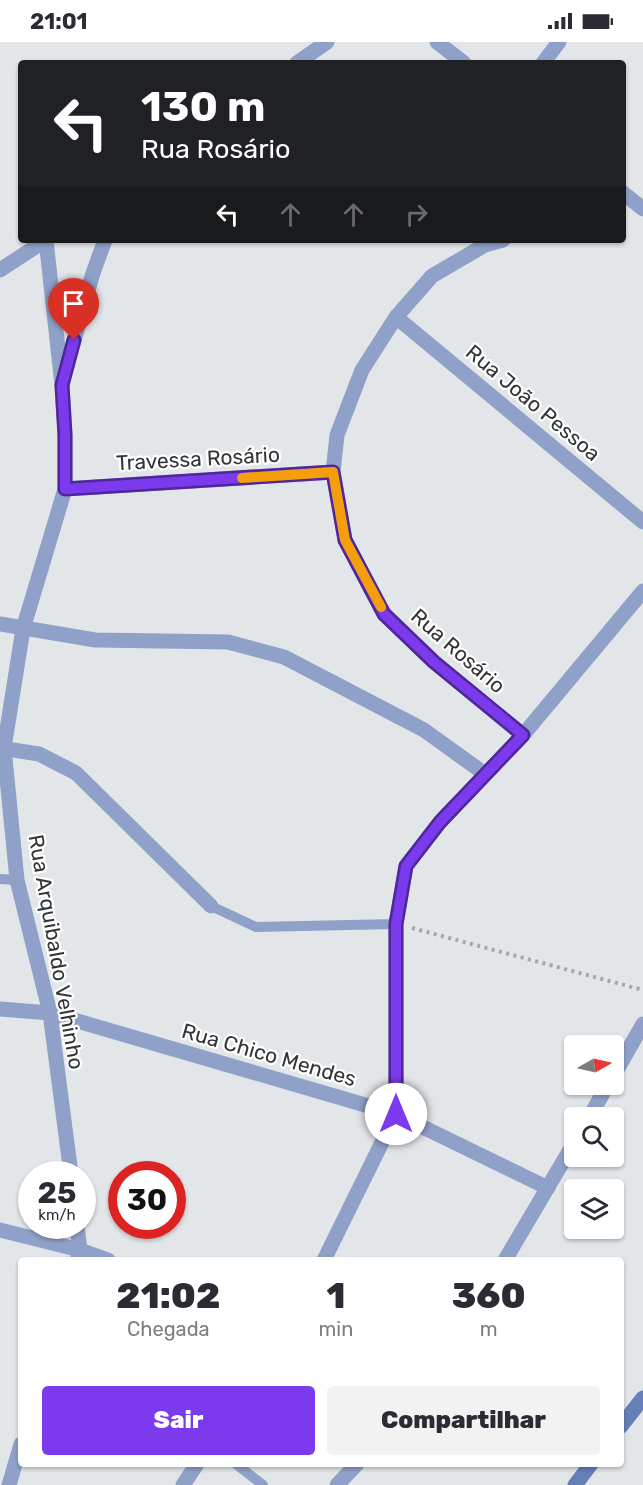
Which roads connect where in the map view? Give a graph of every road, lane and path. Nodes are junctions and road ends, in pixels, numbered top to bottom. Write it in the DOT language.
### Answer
graph roads {
  1 [pos="327,42"];
  2 [pos="437,42"];
  3 [pos="559,42"];
  4 [pos="301,60"];
  5 [pos="460,60"];
  6 [pos="545,60"];
  7 [pos="626,195"];
  8 [pos="641,207"];
  9 [pos="626,209"];
  10 [pos="41,243"];
  11 [pos="46,243"];
  12 [pos="104,243"];
  13 [pos="492,243"];
  14 [pos="0,270"];
  15 [pos="396,317"];
  16 [pos="62,385"];
  17 [pos="333,472"];
  18 [pos="65,489"];
  19 [pos="643,522"];
  20 [pos="643,591"];
  21 [pos="0,624"];
  22 [pos="23,629"];
  23 [pos="523,735"];
  24 [pos="2,748"];
  25 [pos="485,774"];
  26 [pos="0,879"];
  27 [pos="17,879"];
  28 [pos="211,906"];
  29 [pos="396,924"];
  30 [pos="643,990"];
  31 [pos="0,1009"];
  32 [pos="50,1013"];
  33 [pos="643,1024"];
  34 [pos="624,1057"];
  35 [pos="396,1114"];
  36 [pos="564,1160"];
  37 [pos="69,1161"];
  38 [pos="548,1188"];
  39 [pos="0,1230"];
  40 [pos="78,1239"];
  41 [pos="79,1255"];
  42 [pos="325,1257"];
  43 [pos="507,1257"];
  44 [pos="643,1398"];
  45 [pos="624,1422"];
  46 [pos="18,1454"];
  47 [pos="195,1467"];
  48 [pos="240,1467"];
  49 [pos="354,1467"];
  50 [pos="589,1467"];
  51 [pos="9,1485"];
  52 [pos="183,1485"];
  53 [pos="263,1485"];
  54 [pos="337,1485"];
  55 [pos="575,1485"];
  1 -- 4 [label="street"];
  2 -- 5 [label="street"];
  3 -- 6 [label="street"];
  7 -- 8 [label="street"];
  8 -- 9 [label="street"];
  10 -- 14 [label="street"];
  11 -- 16 [label="street, Rua Arquibaldo Velhinho"];
  12 -- 16 [label="street, Rua Arquibaldo Velhinho"];
  13 -- 15 [label="street, Rua Rosário"];
  15 -- 17 [label="street, Rua Rosário"];
  15 -- 19 [label="street, Rua João Pessoa"];
  16 -- 18 [label="street, Rua Arquibaldo Velhinho"];
  17 -- 18 [label="street, Travessa Rosário"];
  17 -- 23 [label="street, Rua Rosário"];
  18 -- 22 [label="street, Rua Arquibaldo Velhinho"];
  20 -- 23 [label="street"];
  21 -- 22 [label="street"];
  22 -- 24 [label="street, Rua Arquibaldo Velhinho"];
  22 -- 25 [label="street"];
  23 -- 25 [label="street"];
  24 -- 27 [label="street, Rua Arquibaldo Velhinho"];
  24 -- 28 [label="street"];
  25 -- 29 [label="street"];
  26 -- 27 [label="lane"];
  27 -- 32 [label="street, Rua Arquibaldo Velhinho"];
  28 -- 29 [label="lane"];
  29 -- 30 [label="path"];
  29 -- 35 [label="street"];
  31 -- 32 [label="street, Rua Chico Mendes"];
  32 -- 35 [label="street, Rua Chico Mendes"];
  32 -- 37 [label="street, Rua Arquibaldo Velhinho"];
  33 -- 34 [label="street"];
  35 -- 38 [label="street, Rua Chico Mendes"];
  35 -- 42 [label="street"];
  36 -- 38 [label="street"];
  38 -- 43 [label="street"];
  39 -- 41 [label="street"];
  40 -- 41 [label="street"];
  44 -- 45 [label="main road"];
  46 -- 51 [label="street"];
  47 -- 52 [label="street"];
  48 -- 53 [label="lane"];
  49 -- 54 [label="street"];
  50 -- 55 [label="main road"];
}
